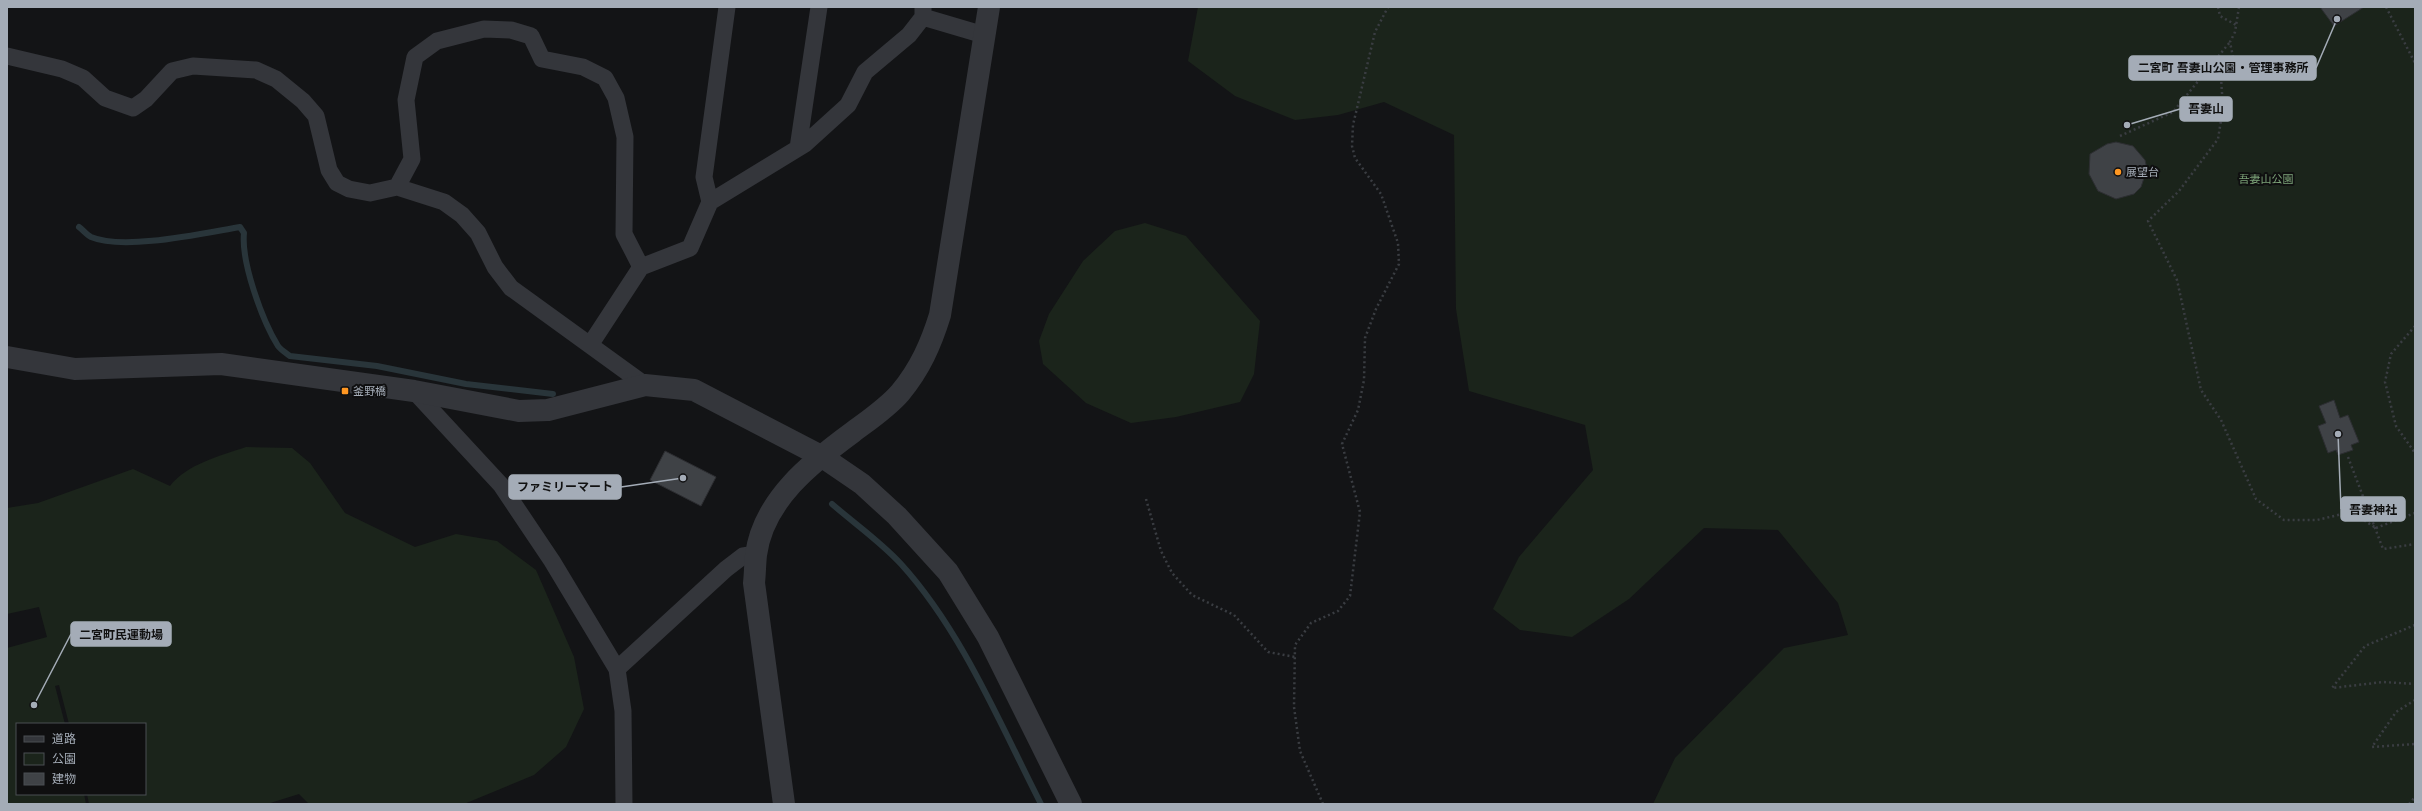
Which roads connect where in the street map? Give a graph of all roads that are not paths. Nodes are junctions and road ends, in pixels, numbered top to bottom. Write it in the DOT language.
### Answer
graph roads {
  1 [pos="727,7"];
  2 [pos="818,7"];
  3 [pos="989,7"];
  4 [pos="923,12"];
  5 [pos="984,35"];
  6 [pos="7,56"];
  7 [pos="798,148"];
  8 [pos="397,187"];
  9 [pos="710,202"];
  10 [pos="642,267"];
  11 [pos="590,345"];
  12 [pos="7,357"];
  13 [pos="645,385"];
  14 [pos="414,391"];
  15 [pos="821,456"];
  16 [pos="756,554"];
  17 [pos="617,669"];
  18 [pos="624,804"];
  19 [pos="784,804"];
  20 [pos="1071,804"];
  1 -- 9 [label="street"];
  2 -- 7 [label="street"];
  3 -- 5 [label="street"];
  4 -- 5 [label="street"];
  4 -- 7 [label="street"];
  5 -- 15 [label="street"];
  6 -- 8 [label="street"];
  7 -- 9 [label="street"];
  8 -- 10 [label="street"];
  8 -- 11 [label="street"];
  9 -- 10 [label="street"];
  10 -- 11 [label="street"];
  11 -- 13 [label="street"];
  12 -- 14 [label="street"];
  13 -- 14 [label="street"];
  13 -- 15 [label="street"];
  14 -- 17 [label="street"];
  15 -- 16 [label="street"];
  15 -- 20 [label="street"];
  16 -- 17 [label="street"];
  16 -- 19 [label="street"];
  17 -- 18 [label="street"];
}
